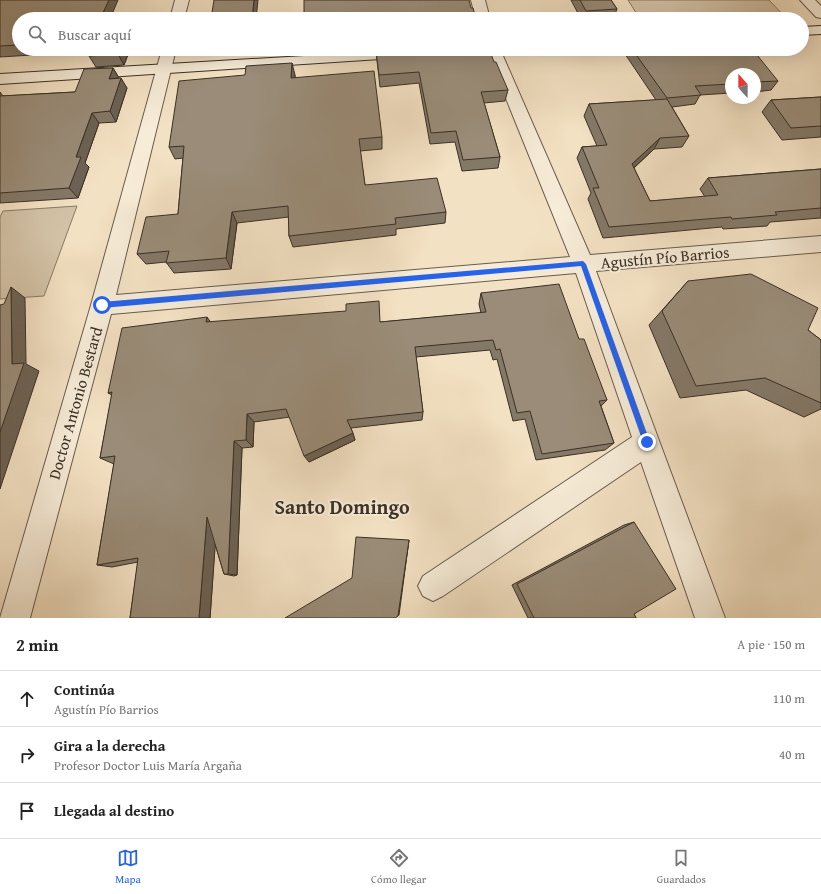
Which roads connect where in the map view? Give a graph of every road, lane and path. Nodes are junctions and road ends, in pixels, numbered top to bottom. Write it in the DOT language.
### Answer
graph roads {
  1 [pos="182,0"];
  2 [pos="478,0"];
  3 [pos="807,0"];
  4 [pos="179,12"];
  5 [pos="481,12"];
  6 [pos="821,14"];
  7 [pos="821,30"];
  8 [pos="809,31"];
  9 [pos="269,56"];
  10 [pos="496,56"];
  11 [pos="167,58"];
  12 [pos="0,79"];
  13 [pos="821,244"];
  14 [pos="583,264"];
  15 [pos="102,305"];
  16 [pos="647,442"];
  17 [pos="433,586"];
  18 [pos="15,618"];
  19 [pos="710,618"];
  1 -- 4 [label="street"];
  2 -- 5 [label="street"];
  3 -- 6 [label="street"];
  7 -- 8 [label="street"];
  9 -- 11 [label="street"];
  10 -- 14 [label="street"];
  11 -- 12 [label="street"];
  11 -- 15 [label="street, Doctor Antonio Bestard"];
  13 -- 14 [label="street, Agustín Pío Barrios"];
  14 -- 15 [label="street, Agustín Pío Barrios"];
  14 -- 16 [label="street"];
  15 -- 18 [label="street, Doctor Antonio Bestard"];
  16 -- 17 [label="street"];
  16 -- 19 [label="street"];
}
